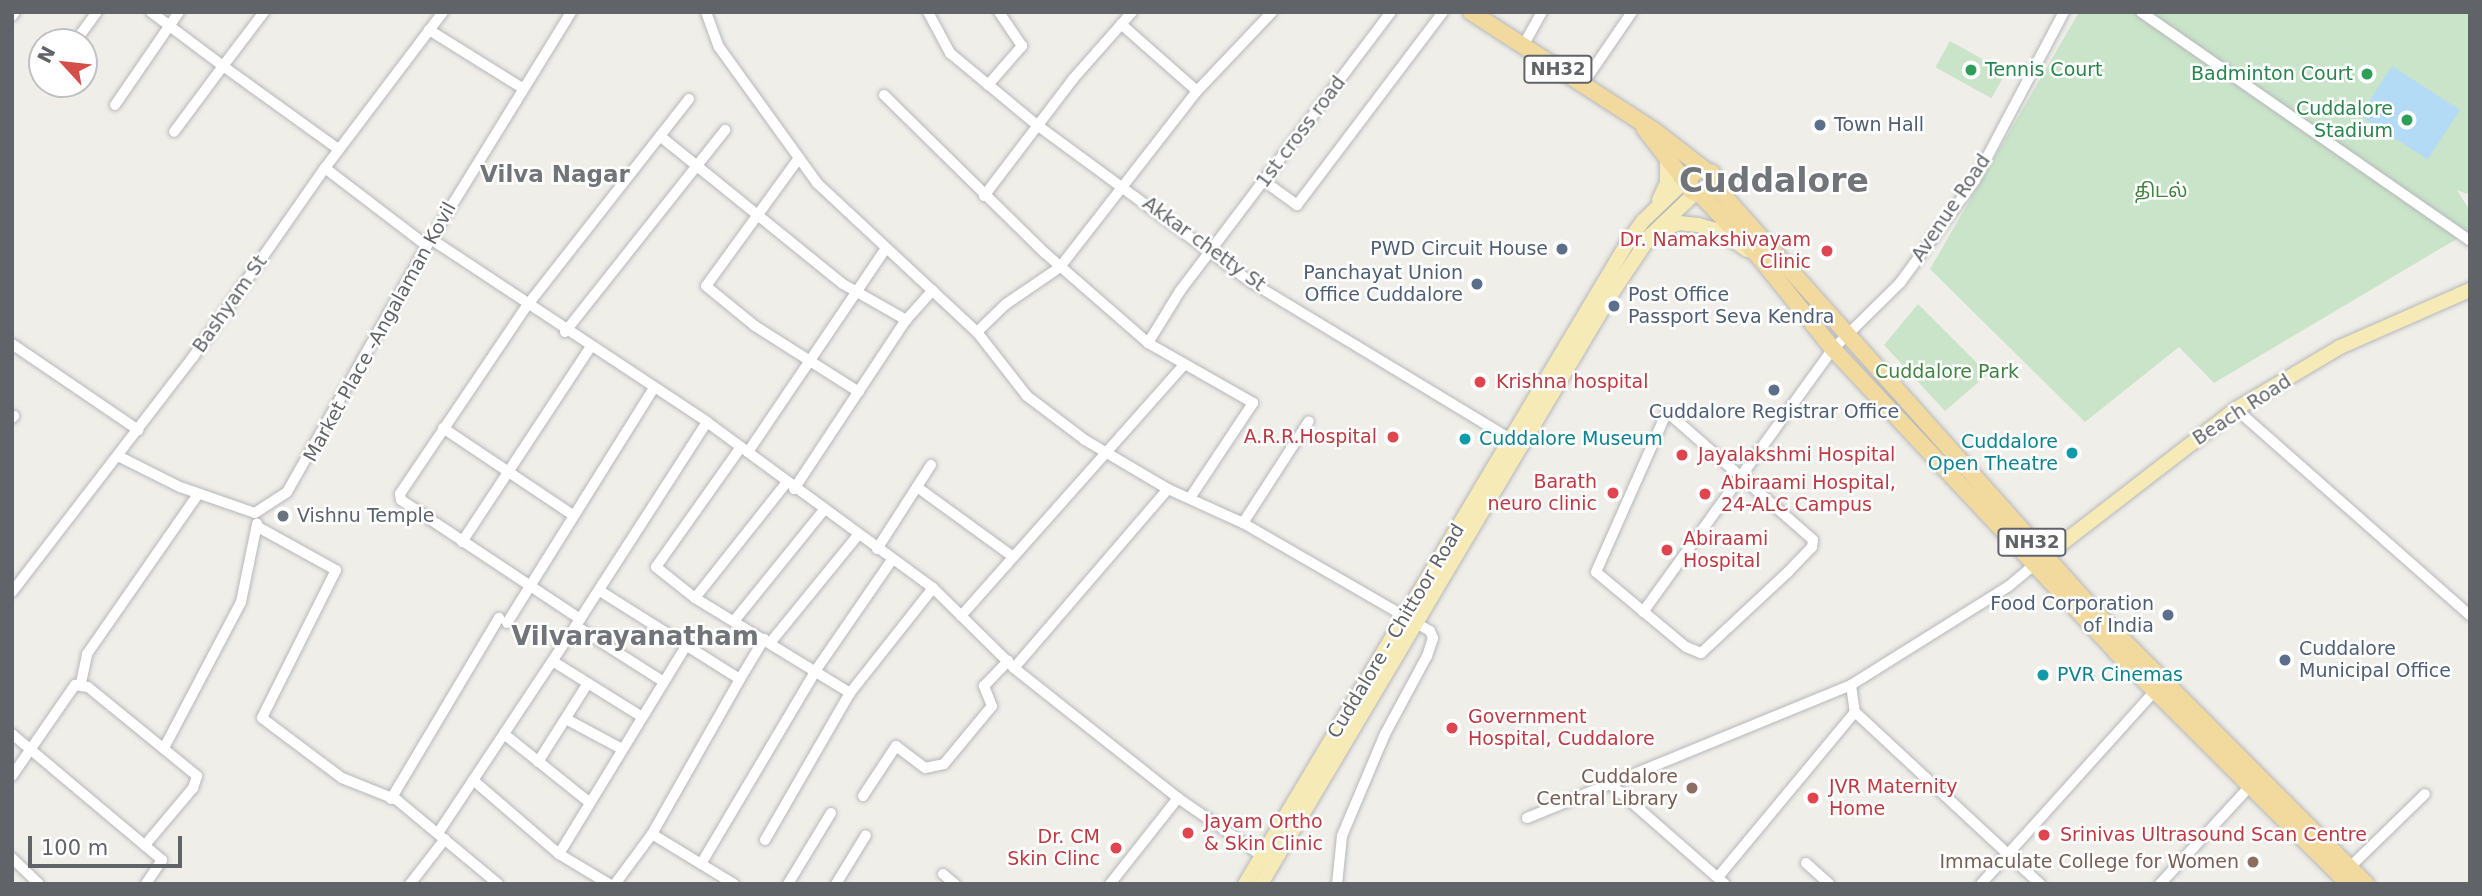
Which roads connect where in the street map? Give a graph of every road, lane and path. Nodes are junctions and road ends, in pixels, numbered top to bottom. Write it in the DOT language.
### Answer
graph roads {
  1 [pos="97,12"];
  2 [pos="151,12"];
  3 [pos="180,12"];
  4 [pos="264,12"];
  5 [pos="443,12"];
  6 [pos="571,12"];
  7 [pos="706,12"];
  8 [pos="928,12"];
  9 [pos="999,12"];
  10 [pos="1132,12"];
  11 [pos="1272,12"];
  12 [pos="1391,12"];
  13 [pos="1443,12"];
  14 [pos="1471,12"];
  15 [pos="1542,12"];
  16 [pos="1632,12"];
  17 [pos="2064,12"];
  18 [pos="2141,12"];
  19 [pos="1121,24"];
  20 [pos="170,26"];
  21 [pos="85,28"];
  22 [pos="429,30"];
  23 [pos="1523,46"];
  24 [pos="223,66"];
  25 [pos="988,85"];
  26 [pos="1582,85"];
  27 [pos="522,88"];
  28 [pos="1197,91"];
  29 [pos="884,95"];
  30 [pos="689,99"];
  31 [pos="115,105"];
  32 [pos="1037,125"];
  33 [pos="1643,126"];
  34 [pos="725,130"];
  35 [pos="174,132"];
  36 [pos="660,136"];
  37 [pos="338,149"];
  38 [pos="799,158"];
  39 [pos="1667,160"];
  40 [pos="697,165"];
  41 [pos="324,167"];
  42 [pos="1264,181"];
  43 [pos="1697,184"];
  44 [pos="1126,187"];
  45 [pos="984,196"];
  46 [pos="758,212"];
  47 [pos="1643,221"];
  48 [pos="1651,235"];
  49 [pos="2470,241"];
  50 [pos="429,243"];
  51 [pos="886,248"];
  52 [pos="1210,252"];
  53 [pos="1759,258"];
  54 [pos="1060,267"];
  55 [pos="933,290"];
  56 [pos="2470,290"];
  57 [pos="857,291"];
  58 [pos="528,304"];
  59 [pos="906,320"];
  60 [pos="565,332"];
  61 [pos="977,332"];
  62 [pos="1847,336"];
  63 [pos="1148,343"];
  64 [pos="12,344"];
  65 [pos="591,346"];
  66 [pos="1833,349"];
  67 [pos="813,360"];
  68 [pos="1182,366"];
  69 [pos="654,388"];
  70 [pos="859,392"];
  71 [pos="2236,410"];
  72 [pos="1308,421"];
  73 [pos="707,422"];
  74 [pos="443,428"];
  75 [pos="138,430"];
  76 [pos="1516,443"];
  77 [pos="744,449"];
  78 [pos="1106,449"];
  79 [pos="118,456"];
  80 [pos="931,465"];
  81 [pos="508,469"];
  82 [pos="1740,474"];
  83 [pos="790,486"];
  84 [pos="917,487"];
  85 [pos="1168,489"];
  86 [pos="198,494"];
  87 [pos="1190,498"];
  88 [pos="822,510"];
  89 [pos="255,513"];
  90 [pos="573,515"];
  91 [pos="1243,523"];
  92 [pos="258,527"];
  93 [pos="858,535"];
  94 [pos="462,542"];
  95 [pos="877,549"];
  96 [pos="1012,556"];
  97 [pos="892,560"];
  98 [pos="2040,560"];
  99 [pos="529,585"];
  100 [pos="933,588"];
  101 [pos="600,591"];
  102 [pos="12,592"];
  103 [pos="695,598"];
  104 [pos="1643,612"];
  105 [pos="2470,615"];
  106 [pos="961,616"];
  107 [pos="1410,619"];
  108 [pos="734,621"];
  109 [pos="578,622"];
  110 [pos="767,641"];
  111 [pos="686,646"];
  112 [pos="554,662"];
  113 [pos="1011,664"];
  114 [pos="816,670"];
  115 [pos="740,679"];
  116 [pos="664,682"];
  117 [pos="81,683"];
  118 [pos="588,683"];
  119 [pos="1851,685"];
  120 [pos="2154,692"];
  121 [pos="850,693"];
  122 [pos="1855,712"];
  123 [pos="642,717"];
  124 [pos="566,719"];
  125 [pos="12,734"];
  126 [pos="503,734"];
  127 [pos="31,748"];
  128 [pos="164,748"];
  129 [pos="622,749"];
  130 [pos="538,762"];
  131 [pos="12,776"];
  132 [pos="473,779"];
  133 [pos="2251,785"];
  134 [pos="1614,786"];
  135 [pos="2425,794"];
  136 [pos="863,796"];
  137 [pos="1178,798"];
  138 [pos="391,799"];
  139 [pos="589,802"];
  140 [pos="831,813"];
  141 [pos="1527,818"];
  142 [pos="652,834"];
  143 [pos="866,835"];
  144 [pos="442,836"];
  145 [pos="765,840"];
  146 [pos="145,845"];
  147 [pos="2010,853"];
  148 [pos="559,854"];
  149 [pos="12,858"];
  150 [pos="1267,860"];
  151 [pos="1806,863"];
  152 [pos="701,864"];
  153 [pos="487,874"];
  154 [pos="943,874"];
  155 [pos="2345,878"];
  156 [pos="1722,880"];
  157 [pos="39,884"];
  158 [pos="146,884"];
  159 [pos="410,884"];
  160 [pos="480,884"];
  161 [pos="498,884"];
  162 [pos="609,884"];
  163 [pos="615,884"];
  164 [pos="734,884"];
  165 [pos="788,884"];
  166 [pos="836,884"];
  167 [pos="955,884"];
  168 [pos="1110,884"];
  169 [pos="1245,884"];
  170 [pos="1261,884"];
  171 [pos="1337,884"];
  172 [pos="1829,884"];
  173 [pos="1981,884"];
  174 [pos="2040,884"];
  175 [pos="2160,884"];
  176 [pos="2366,884"];
  1 -- 21 [label="street"];
  2 -- 20 [label="street"];
  3 -- 20 [label="street"];
  4 -- 24 [label="street"];
  5 -- 22 [label="street, Bashyam St"];
  6 -- 27 [label="street, Market Place -Angalaman Kovil"];
  7 -- 38 [label="street"];
  8 -- 25 [label="street, Akkar chetty St"];
  9 -- 25 [label="street"];
  10 -- 19 [label="street"];
  11 -- 28 [label="street"];
  12 -- 42 [label="street, 1st cross road"];
  13 -- 42 [label="street"];
  14 -- 23 [label="highway, NH32"];
  15 -- 23 [label="street"];
  16 -- 26 [label="street"];
  17 -- 62 [label="street, Avenue Road"];
  18 -- 49 [label="street"];
  19 -- 28 [label="street"];
  19 -- 32 [label="street"];
  20 -- 24 [label="street"];
  20 -- 31 [label="street"];
  22 -- 27 [label="street"];
  22 -- 37 [label="street, Bashyam St"];
  23 -- 26 [label="highway, NH32"];
  24 -- 35 [label="street"];
  24 -- 37 [label="street"];
  25 -- 32 [label="street, Akkar chetty St"];
  26 -- 33 [label="highway, NH32"];
  27 -- 50 [label="street, Market Place -Angalaman Kovil"];
  28 -- 44 [label="street"];
  29 -- 45 [label="street"];
  30 -- 36 [label="street"];
  32 -- 44 [label="street, Akkar chetty St"];
  32 -- 45 [label="street"];
  33 -- 39 [label="highway, NH32"];
  33 -- 43 [label="highway, NH32"];
  34 -- 40 [label="street"];
  36 -- 40 [label="street"];
  36 -- 58 [label="street"];
  37 -- 41 [label="street, Bashyam St"];
  38 -- 46 [label="street"];
  38 -- 51 [label="street"];
  39 -- 43 [label="highway, NH32"];
  39 -- 47 [label="main road"];
  40 -- 46 [label="street"];
  40 -- 60 [label="street"];
  41 -- 50 [label="street"];
  41 -- 75 [label="street, Bashyam St"];
  42 -- 52 [label="street, 1st cross road"];
  43 -- 47 [label="main road, Cuddalore - Chittoor Road"];
  43 -- 48 [label="main road, Cuddalore - Chittoor Road"];
  43 -- 53 [label="highway, NH32"];
  43 -- 62 [label="highway, NH32"];
  44 -- 52 [label="street, Akkar chetty St"];
  44 -- 54 [label="street"];
  45 -- 54 [label="street"];
  46 -- 57 [label="street"];
  46 -- 67 [label="street"];
  47 -- 76 [label="main road, Cuddalore - Chittoor Road"];
  48 -- 53 [label="main road"];
  48 -- 76 [label="main road, Cuddalore - Chittoor Road"];
  50 -- 58 [label="street"];
  50 -- 89 [label="street, Market Place -Angalaman Kovil"];
  51 -- 55 [label="street"];
  51 -- 57 [label="street"];
  52 -- 63 [label="street, 1st cross road"];
  52 -- 76 [label="street, Akkar chetty St"];
  53 -- 66 [label="highway, NH32"];
  54 -- 61 [label="street"];
  54 -- 63 [label="street"];
  55 -- 59 [label="street"];
  55 -- 61 [label="street"];
  56 -- 71 [label="main road, Beach Road"];
  57 -- 59 [label="street"];
  57 -- 67 [label="street"];
  58 -- 60 [label="street"];
  58 -- 74 [label="street"];
  59 -- 70 [label="street"];
  60 -- 65 [label="street"];
  61 -- 78 [label="street"];
  62 -- 66 [label="street, Avenue Road"];
  62 -- 98 [label="highway, NH32"];
  63 -- 68 [label="street"];
  64 -- 75 [label="street"];
  65 -- 69 [label="street"];
  65 -- 81 [label="street"];
  66 -- 82 [label="street, Avenue Road"];
  66 -- 98 [label="highway, NH32"];
  67 -- 70 [label="street"];
  67 -- 77 [label="street"];
  68 -- 78 [label="street"];
  68 -- 87 [label="street"];
  69 -- 73 [label="street"];
  69 -- 90 [label="street"];
  70 -- 83 [label="street"];
  71 -- 98 [label="main road, Beach Road"];
  71 -- 105 [label="street"];
  72 -- 91 [label="street"];
  73 -- 77 [label="street"];
  73 -- 101 [label="street"];
  74 -- 81 [label="street"];
  74 -- 94 [label="street"];
  75 -- 79 [label="street, Bashyam St"];
  76 -- 107 [label="main road, Cuddalore - Chittoor Road"];
  77 -- 83 [label="street"];
  77 -- 103 [label="street"];
  78 -- 85 [label="street"];
  78 -- 96 [label="street"];
  79 -- 86 [label="street"];
  79 -- 102 [label="street, Bashyam St"];
  80 -- 84 [label="street"];
  81 -- 90 [label="street"];
  81 -- 94 [label="street"];
  82 -- 104 [label="street, Avenue Road"];
  82 -- 104 [label="street"];
  82 -- 104 [label="street"];
  83 -- 88 [label="street"];
  83 -- 103 [label="street"];
  84 -- 95 [label="street"];
  84 -- 96 [label="street"];
  85 -- 87 [label="street"];
  85 -- 113 [label="street"];
  86 -- 89 [label="street"];
  86 -- 117 [label="street"];
  87 -- 91 [label="street"];
  88 -- 93 [label="street"];
  88 -- 108 [label="street"];
  89 -- 92 [label="street"];
  90 -- 99 [label="street"];
  91 -- 107 [label="street"];
  92 -- 128 [label="street"];
  92 -- 138 [label="street"];
  93 -- 95 [label="street"];
  93 -- 110 [label="street"];
  94 -- 99 [label="street"];
  95 -- 97 [label="street"];
  96 -- 106 [label="street"];
  97 -- 100 [label="street"];
  97 -- 114 [label="street"];
  98 -- 119 [label="street"];
  98 -- 120 [label="highway, NH32"];
  98 -- 155 [label="highway, NH32"];
  99 -- 109 [label="street"];
  99 -- 138 [label="street"];
  100 -- 106 [label="street"];
  100 -- 121 [label="street"];
  101 -- 109 [label="street"];
  101 -- 111 [label="street"];
  103 -- 108 [label="street"];
  106 -- 113 [label="street"];
  107 -- 150 [label="main road, Cuddalore - Chittoor Road"];
  107 -- 171 [label="street"];
  108 -- 110 [label="street"];
  109 -- 112 [label="street"];
  109 -- 116 [label="street"];
  110 -- 114 [label="street"];
  110 -- 115 [label="street"];
  111 -- 115 [label="street"];
  111 -- 116 [label="street"];
  112 -- 118 [label="street"];
  112 -- 126 [label="street"];
  113 -- 136 [label="street"];
  113 -- 137 [label="street"];
  114 -- 121 [label="street"];
  114 -- 152 [label="street"];
  115 -- 142 [label="street"];
  116 -- 123 [label="street"];
  117 -- 127 [label="street"];
  117 -- 128 [label="street"];
  118 -- 123 [label="street"];
  118 -- 124 [label="street"];
  119 -- 122 [label="street"];
  119 -- 134 [label="street"];
  120 -- 133 [label="highway, NH32"];
  120 -- 147 [label="street"];
  121 -- 145 [label="street"];
  122 -- 147 [label="street"];
  122 -- 156 [label="street"];
  123 -- 129 [label="street"];
  124 -- 129 [label="street"];
  124 -- 130 [label="street"];
  125 -- 127 [label="street"];
  126 -- 130 [label="street"];
  126 -- 132 [label="street"];
  127 -- 131 [label="street"];
  127 -- 146 [label="street"];
  128 -- 146 [label="street"];
  129 -- 139 [label="street"];
  130 -- 139 [label="street"];
  132 -- 144 [label="street"];
  132 -- 148 [label="street"];
  133 -- 155 [label="highway, NH32"];
  133 -- 175 [label="street"];
  134 -- 141 [label="street"];
  134 -- 156 [label="street"];
  135 -- 155 [label="street"];
  137 -- 150 [label="street"];
  137 -- 168 [label="street"];
  138 -- 144 [label="street"];
  139 -- 148 [label="street"];
  140 -- 165 [label="street"];
  142 -- 152 [label="street"];
  142 -- 163 [label="street"];
  143 -- 166 [label="street"];
  144 -- 153 [label="street"];
  144 -- 159 [label="street"];
  146 -- 158 [label="street"];
  147 -- 173 [label="street"];
  147 -- 174 [label="street"];
  148 -- 162 [label="street"];
  149 -- 157 [label="street"];
  150 -- 169 [label="main road, Cuddalore - Chittoor Road"];
  150 -- 170 [label="main road, Cuddalore - Chittoor Road"];
  151 -- 172 [label="street"];
  152 -- 164 [label="street"];
  153 -- 160 [label="street"];
  153 -- 161 [label="street"];
  154 -- 167 [label="street"];
  155 -- 176 [label="highway, NH32"];
}
